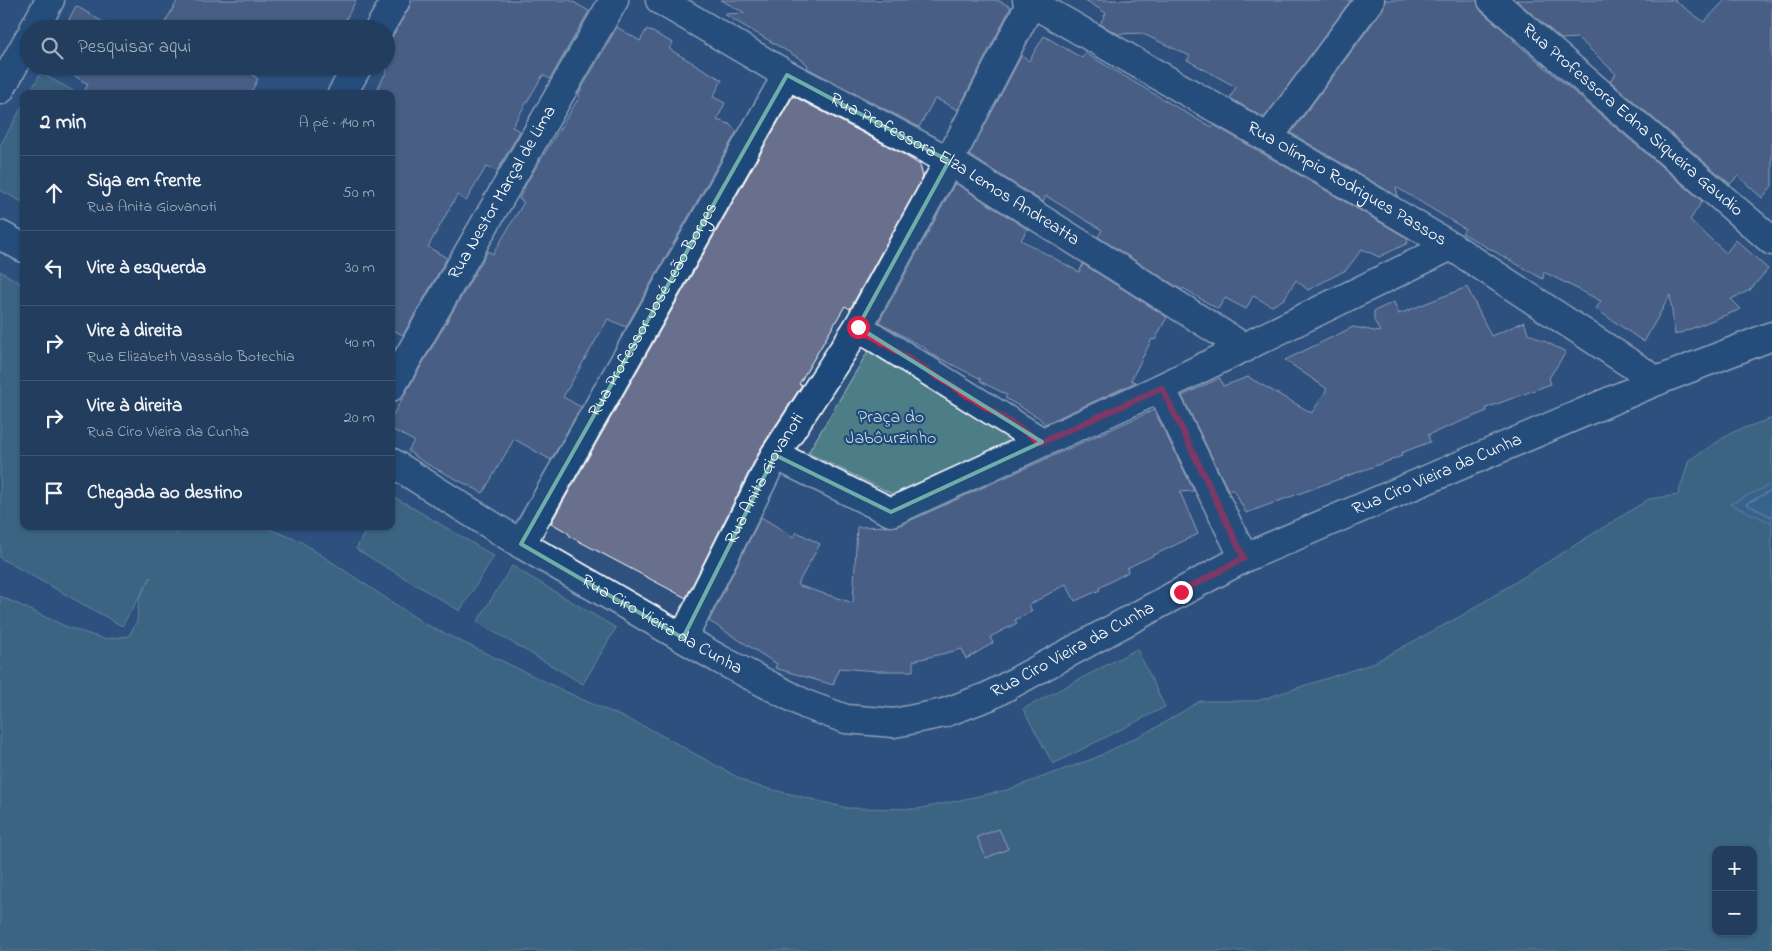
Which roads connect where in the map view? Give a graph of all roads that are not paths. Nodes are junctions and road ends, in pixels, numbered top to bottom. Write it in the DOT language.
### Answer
graph roads {
  1 [pos="50,0"];
  2 [pos="396,0"];
  3 [pos="614,0"];
  4 [pos="660,0"];
  5 [pos="1370,0"];
  6 [pos="1492,0"];
  7 [pos="1029,1"];
  8 [pos="39,20"];
  9 [pos="384,20"];
  10 [pos="20,54"];
  11 [pos="353,75"];
  12 [pos="787,75"];
  13 [pos="0,90"];
  14 [pos="344,90"];
  15 [pos="1268,138"];
  16 [pos="948,161"];
  17 [pos="0,235"];
  18 [pos="1772,241"];
  19 [pos="20,246"];
  20 [pos="1451,246"];
  21 [pos="858,327"];
  22 [pos="1772,336"];
  23 [pos="1245,348"];
  24 [pos="395,380"];
  25 [pos="1657,382"];
  26 [pos="1162,388"];
  27 [pos="1042,442"];
  28 [pos="775,455"];
  29 [pos="395,465"];
  30 [pos="521,544"];
  31 [pos="1244,558"];
  32 [pos="683,638"];
  1 -- 8 [label="street"];
  2 -- 9 [label="street"];
  3 -- 24 [label="street, Rua Nestor Marçal de Lima"];
  4 -- 12 [label="street, Rua Professora Elza Lemos Andreatta"];
  5 -- 15 [label="street"];
  6 -- 18 [label="street, Rua Professora Edna Siqueira Gaudio"];
  7 -- 15 [label="street, Rua Olímpio Rodrigues Passos"];
  7 -- 16 [label="street, Rua Anita Giovanoti"];
  10 -- 13 [label="street"];
  11 -- 14 [label="street"];
  12 -- 16 [label="street, Rua Professora Elza Lemos Andreatta"];
  12 -- 30 [label="street, Rua Professor José Leão Borges"];
  15 -- 20 [label="street, Rua Olímpio Rodrigues Passos"];
  16 -- 21 [label="street, Rua Anita Giovanoti"];
  16 -- 23 [label="street, Rua Professora Elza Lemos Andreatta"];
  17 -- 19 [label="street"];
  20 -- 23 [label="street"];
  20 -- 25 [label="street, Rua Olímpio Rodrigues Passos"];
  21 -- 27 [label="street"];
  21 -- 28 [label="street, Rua Anita Giovanoti"];
  22 -- 25 [label="street, Rua Ciro Vieira da Cunha"];
  23 -- 26 [label="street"];
  25 -- 31 [label="street, Rua Ciro Vieira da Cunha"];
  26 -- 27 [label="street"];
  26 -- 31 [label="street"];
  27 -- 28 [label="street"];
  28 -- 32 [label="street, Rua Anita Giovanoti"];
  29 -- 30 [label="street, Rua Ciro Vieira da Cunha"];
  30 -- 32 [label="street, Rua Ciro Vieira da Cunha"];
  31 -- 32 [label="street, Rua Ciro Vieira da Cunha"];
}
